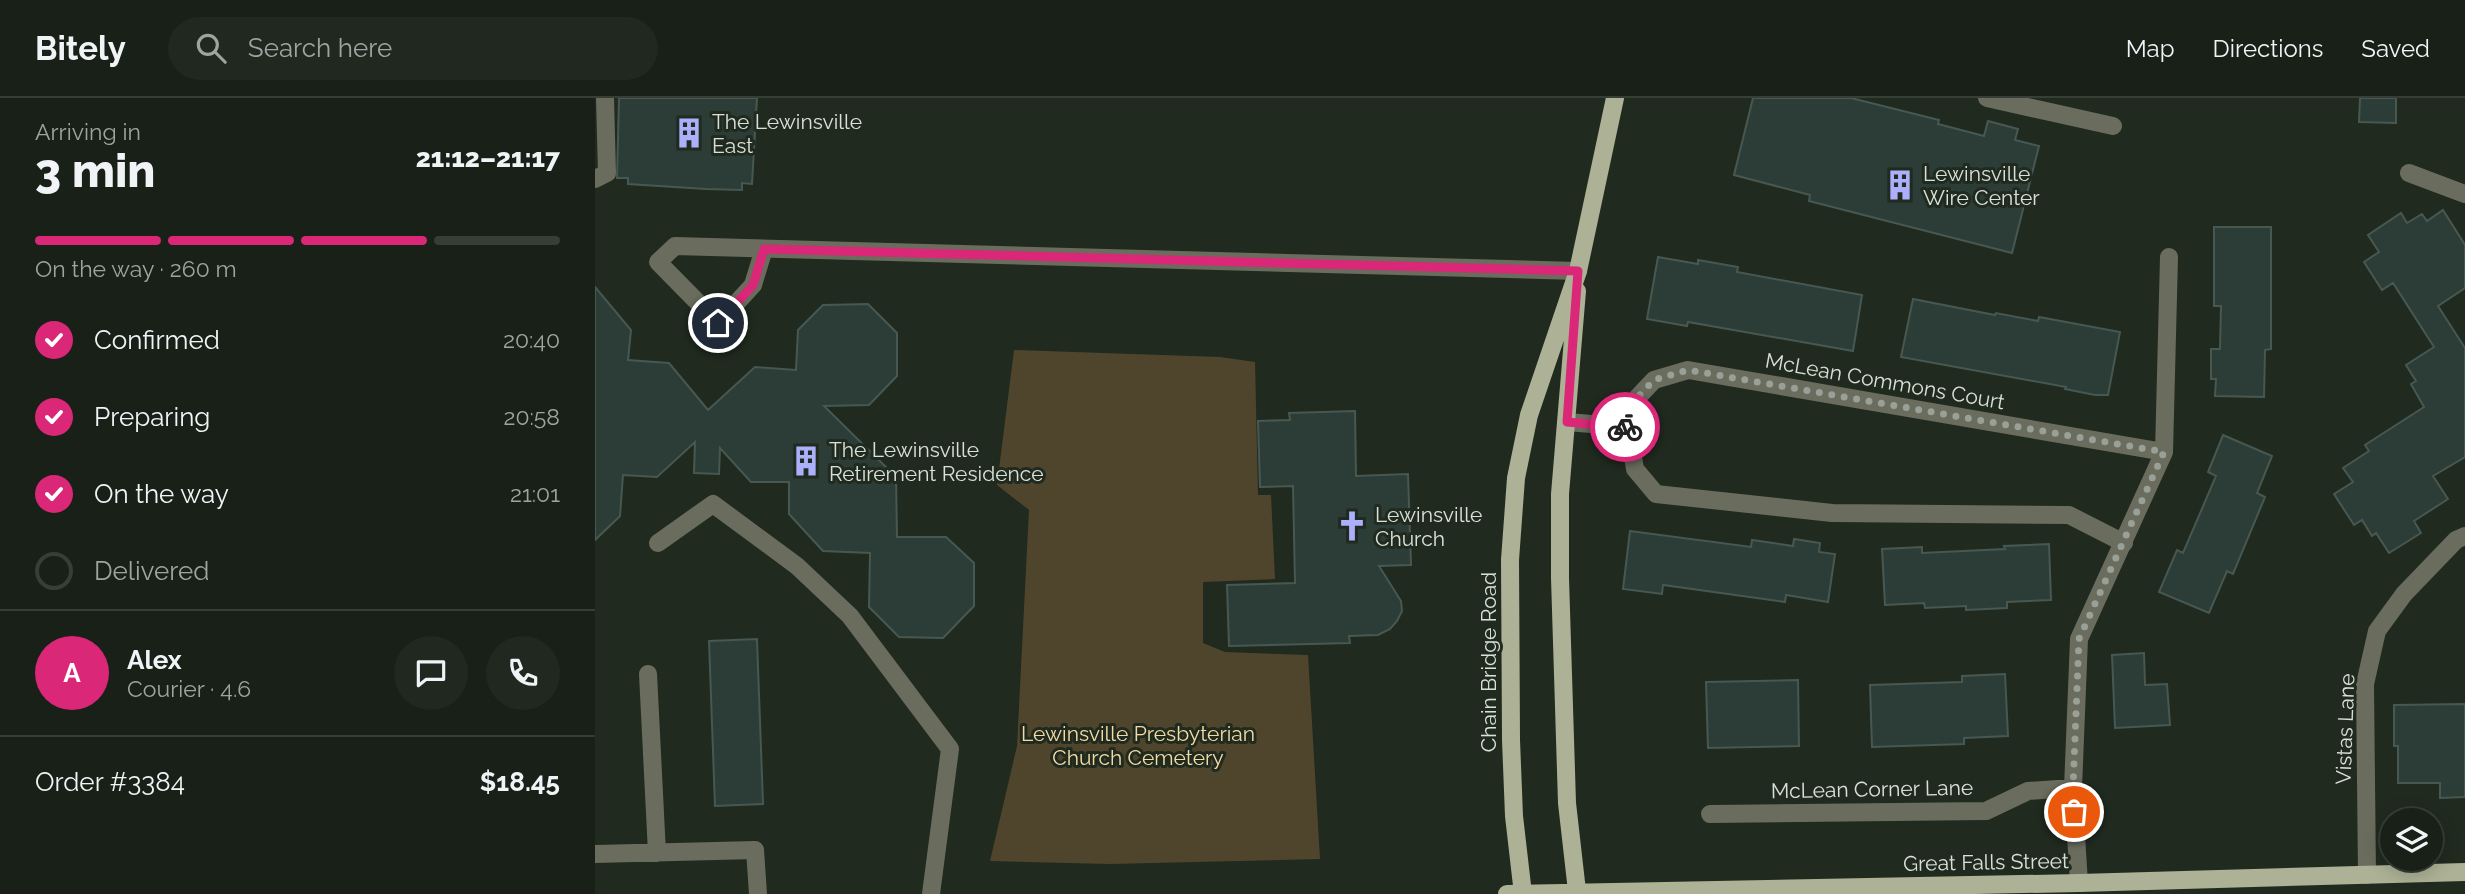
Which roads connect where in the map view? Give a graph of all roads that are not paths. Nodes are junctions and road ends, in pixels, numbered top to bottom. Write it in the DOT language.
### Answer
graph roads {
  1 [pos="605,98"];
  2 [pos="1615,98"];
  3 [pos="1987,98"];
  4 [pos="2113,126"];
  5 [pos="2409,173"];
  6 [pos="595,179"];
  7 [pos="2465,194"];
  8 [pos="764,249"];
  9 [pos="2169,257"];
  10 [pos="1578,271"];
  11 [pos="1567,422"];
  12 [pos="1628,427"];
  13 [pos="2164,452"];
  14 [pos="2465,536"];
  15 [pos="658,543"];
  16 [pos="2124,543"];
  17 [pos="648,674"];
  18 [pos="2073,788"];
  19 [pos="1710,814"];
  20 [pos="657,853"];
  21 [pos="595,854"];
  22 [pos="2465,872"];
  23 [pos="2367,875"];
  24 [pos="2079,883"];
  25 [pos="1577,893"];
  26 [pos="758,894"];
  27 [pos="931,894"];
  28 [pos="1507,894"];
  29 [pos="1523,894"];
  1 -- 6 [label="street"];
  2 -- 10 [label="main road, Chain Bridge Road"];
  3 -- 4 [label="street"];
  5 -- 7 [label="street"];
  8 -- 8 [label="street"];
  8 -- 10 [label="street"];
  9 -- 13 [label="street"];
  10 -- 11 [label="main road, Chain Bridge Road"];
  10 -- 29 [label="main road, Chain Bridge Road"];
  11 -- 12 [label="street"];
  11 -- 25 [label="main road, Chain Bridge Road"];
  12 -- 13 [label="street, McLean Commons Court"];
  12 -- 16 [label="street"];
  13 -- 16 [label="street"];
  14 -- 23 [label="street, Vistas Lane"];
  15 -- 27 [label="street"];
  16 -- 18 [label="street"];
  17 -- 20 [label="street"];
  18 -- 19 [label="street, McLean Corner Lane"];
  18 -- 24 [label="street"];
  20 -- 21 [label="street"];
  20 -- 26 [label="street"];
  22 -- 23 [label="main road, Great Falls Street"];
  23 -- 24 [label="main road, Great Falls Street"];
  24 -- 25 [label="main road, Great Falls Street"];
  25 -- 29 [label="main road, Great Falls Street"];
  28 -- 29 [label="main road, Great Falls Street"];
}
